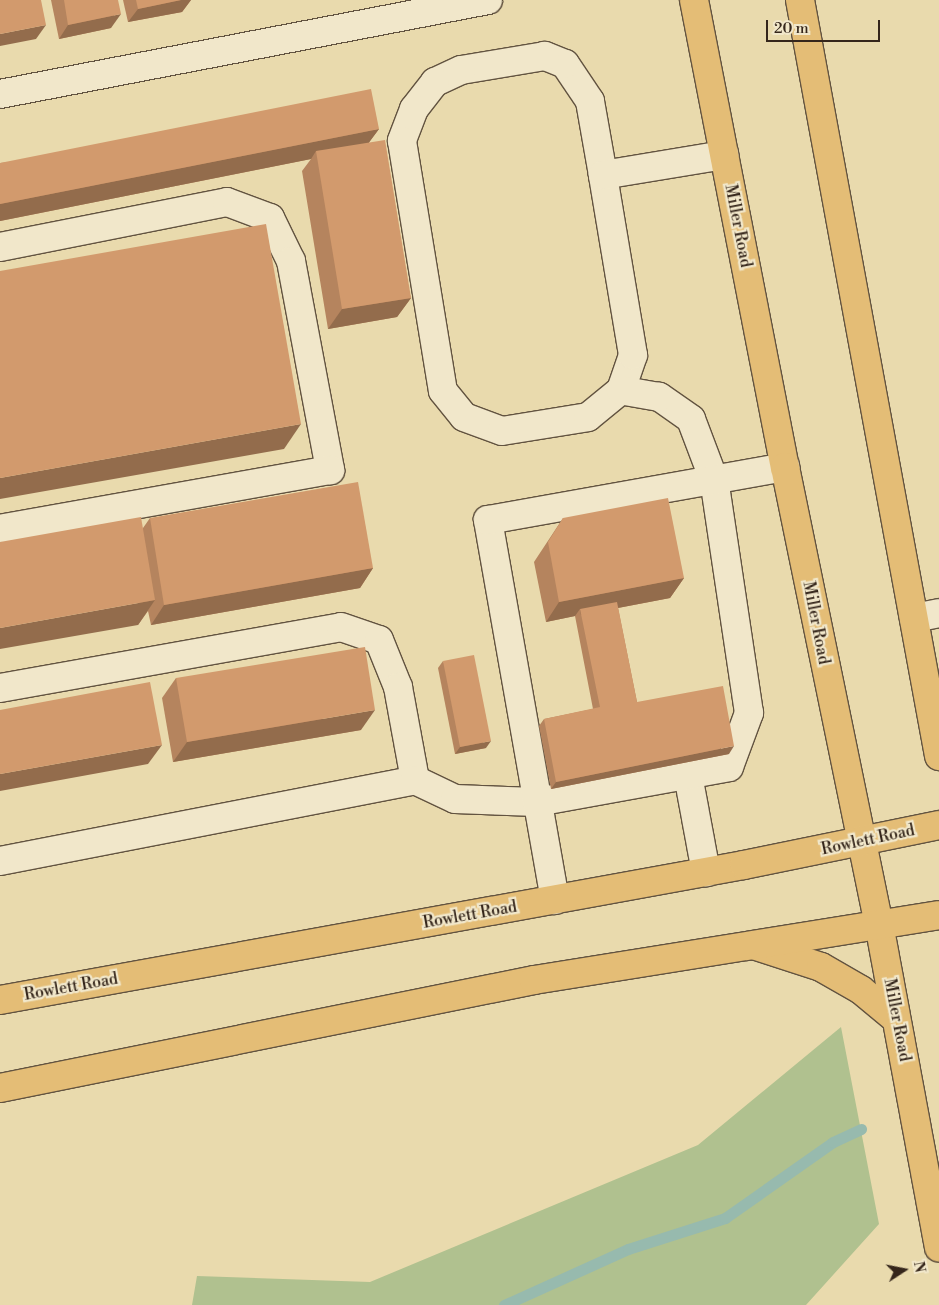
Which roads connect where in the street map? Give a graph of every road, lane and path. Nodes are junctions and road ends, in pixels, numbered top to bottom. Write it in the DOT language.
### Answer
graph roads {
  1 [pos="488,0"];
  2 [pos="694,0"];
  3 [pos="800,0"];
  4 [pos="0,94"];
  5 [pos="724,155"];
  6 [pos="603,175"];
  7 [pos="0,247"];
  8 [pos="620,390"];
  9 [pos="785,467"];
  10 [pos="714,480"];
  11 [pos="0,529"];
  12 [pos="926,616"];
  13 [pos="0,688"];
  14 [pos="939,756"];
  15 [pos="688,775"];
  16 [pos="415,780"];
  17 [pos="537,802"];
  18 [pos="939,825"];
  19 [pos="859,842"];
  20 [pos="0,860"];
  21 [pos="706,872"];
  22 [pos="555,900"];
  23 [pos="939,914"];
  24 [pos="878,924"];
  25 [pos="750,944"];
  26 [pos="0,1000"];
  27 [pos="896,1019"];
  28 [pos="0,1088"];
  29 [pos="939,1246"];
  1 -- 4 [label="lane"];
  2 -- 5 [label="main road, Miller Road"];
  3 -- 12 [label="main road"];
  5 -- 6 [label="lane"];
  5 -- 9 [label="main road, Miller Road"];
  6 -- 8 [label="lane"];
  6 -- 8 [label="lane"];
  7 -- 11 [label="lane"];
  8 -- 10 [label="lane"];
  9 -- 10 [label="lane"];
  9 -- 19 [label="main road, Miller Road"];
  10 -- 15 [label="lane"];
  10 -- 17 [label="lane"];
  12 -- 14 [label="main road"];
  13 -- 16 [label="lane"];
  15 -- 17 [label="lane"];
  15 -- 21 [label="lane"];
  16 -- 17 [label="lane"];
  16 -- 20 [label="lane"];
  17 -- 22 [label="lane"];
  18 -- 19 [label="main road, Rowlett Road"];
  19 -- 21 [label="main road, Rowlett Road"];
  19 -- 24 [label="main road, Miller Road"];
  21 -- 22 [label="main road, Rowlett Road"];
  22 -- 26 [label="main road, Rowlett Road"];
  23 -- 24 [label="main road"];
  24 -- 25 [label="main road"];
  24 -- 27 [label="main road, Miller Road"];
  25 -- 27 [label="main road"];
  25 -- 28 [label="main road"];
  27 -- 29 [label="main road, Miller Road"];
}
